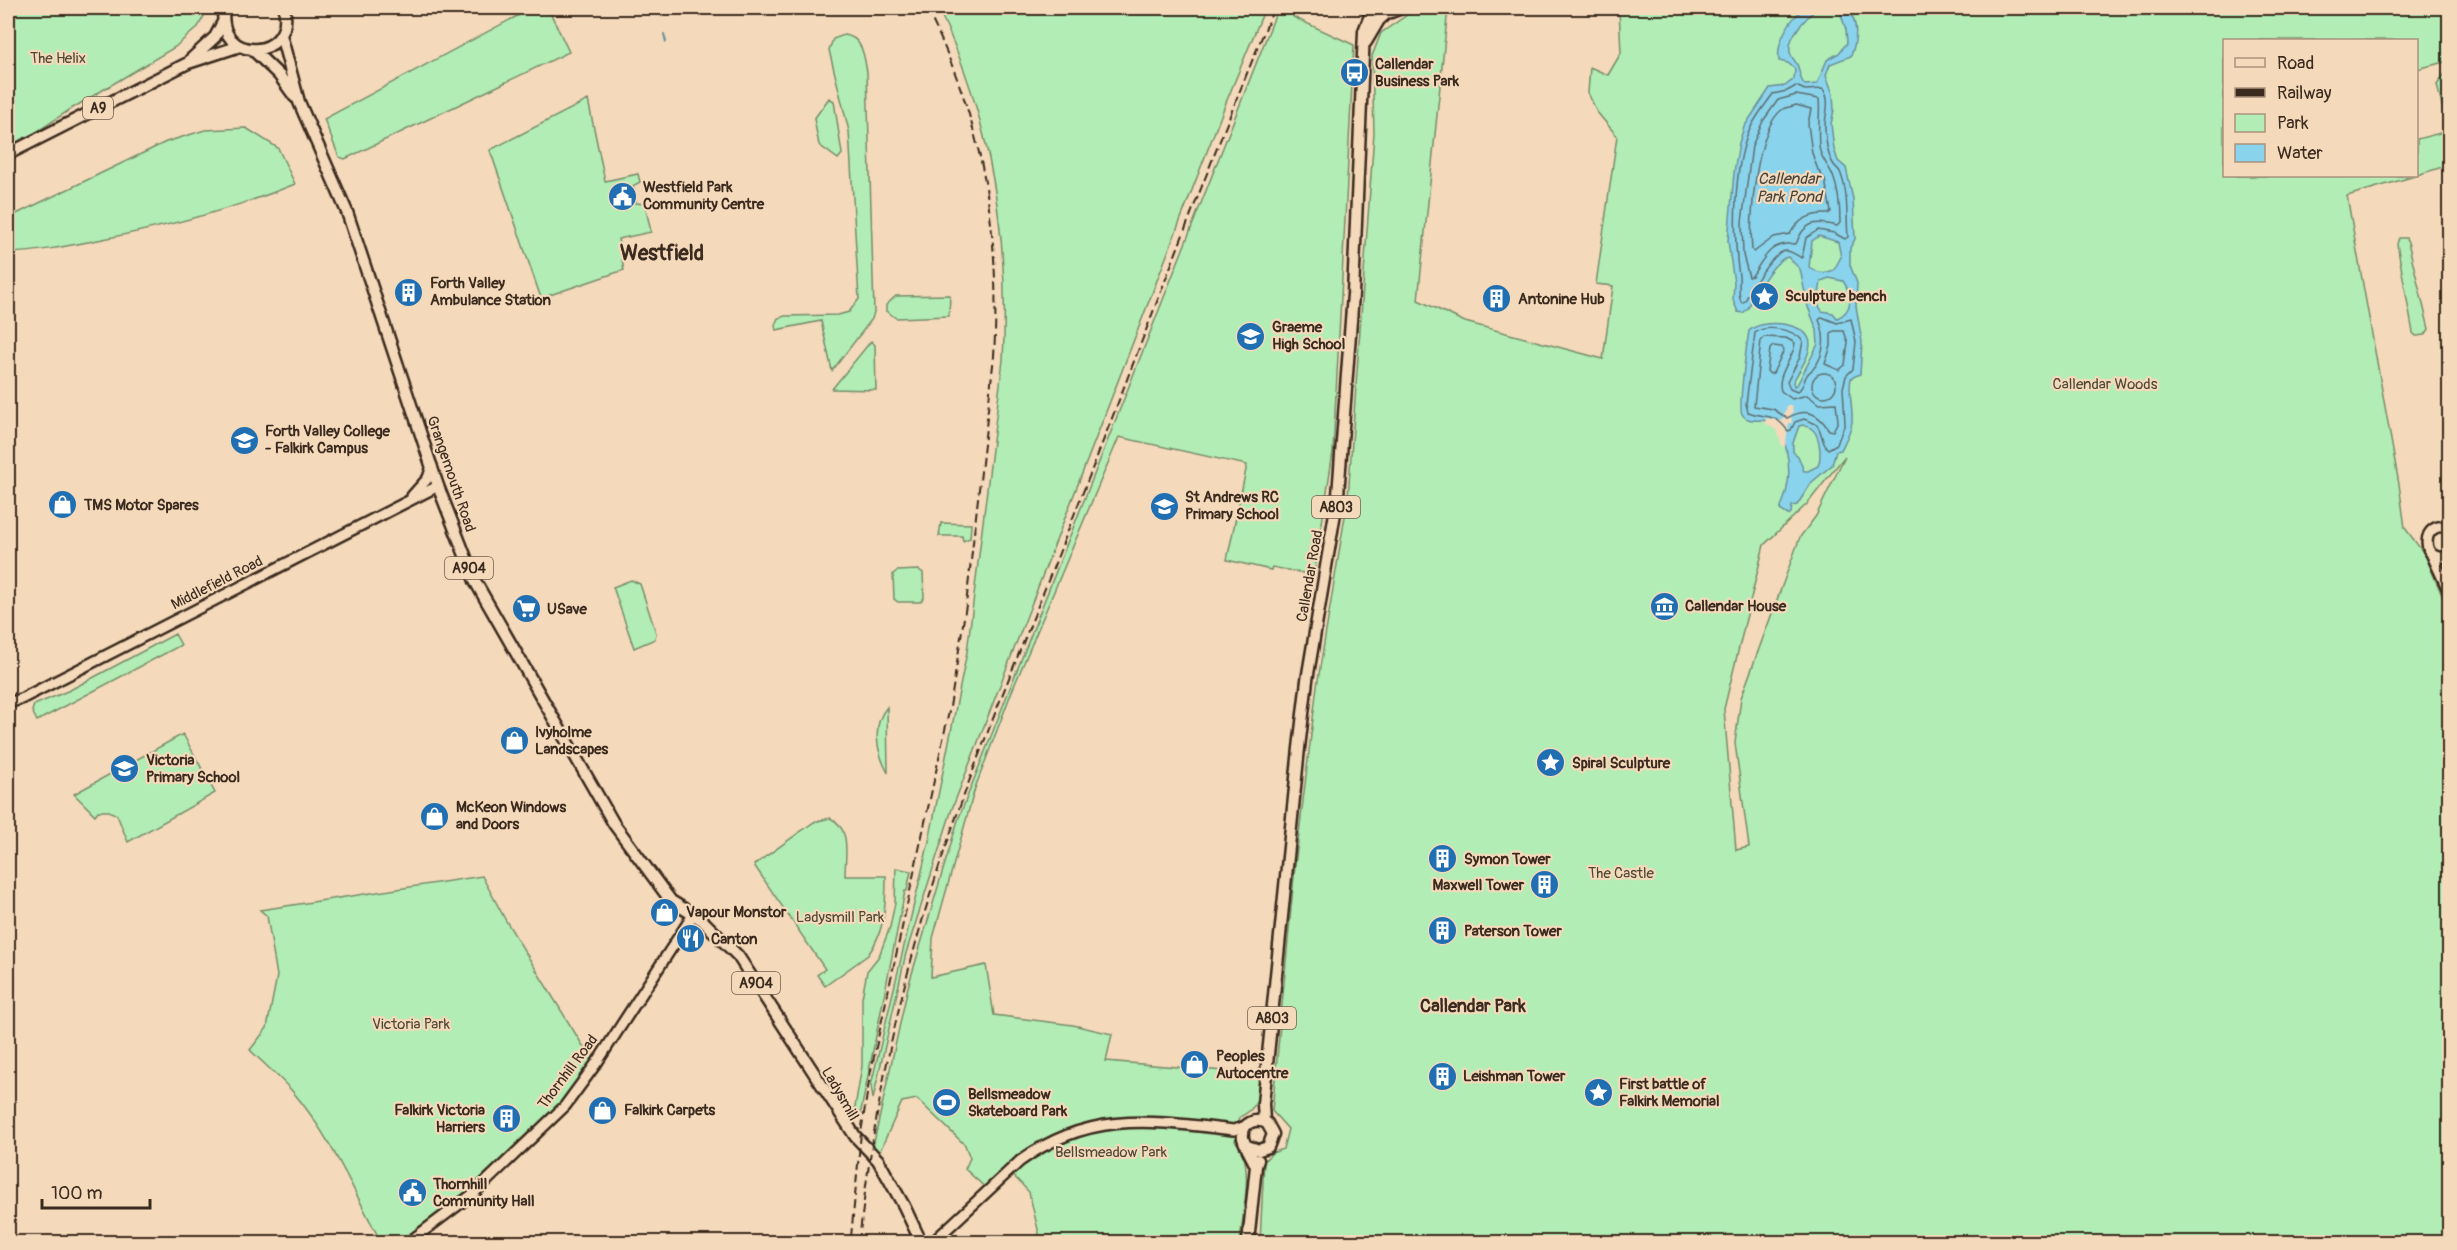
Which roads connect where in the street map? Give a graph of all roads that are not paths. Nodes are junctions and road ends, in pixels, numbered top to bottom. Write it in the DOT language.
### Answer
graph roads {
  1 [pos="224,8"];
  2 [pos="1373,8"];
  3 [pos="1401,8"];
  4 [pos="287,10"];
  5 [pos="1384,10"];
  6 [pos="223,22"];
  7 [pos="281,35"];
  8 [pos="240,46"];
  9 [pos="254,50"];
  10 [pos="1363,50"];
  11 [pos="188,63"];
  12 [pos="299,102"];
  13 [pos="8,154"];
  14 [pos="432,466"];
  15 [pos="438,486"];
  16 [pos="406,502"];
  17 [pos="2450,529"];
  18 [pos="2430,552"];
  19 [pos="2450,555"];
  20 [pos="2450,594"];
  21 [pos="8,703"];
  22 [pos="693,915"];
  23 [pos="805,1062"];
  24 [pos="1255,1122"];
  25 [pos="1234,1130"];
  26 [pos="1245,1142"];
  27 [pos="1263,1149"];
  28 [pos="1256,1166"];
  29 [pos="886,1173"];
  30 [pos="1249,1241"];
  31 [pos="409,1242"];
  32 [pos="921,1242"];
  33 [pos="933,1242"];
  1 -- 6 [label="main road"];
  2 -- 10 [label="main road, Callendar Road / A803"];
  3 -- 5 [label="main road, A803"];
  4 -- 7 [label="main road"];
  5 -- 10 [label="main road, Callendar Road / A803"];
  6 -- 8 [label="main road"];
  6 -- 11 [label="main road, A9"];
  7 -- 9 [label="main road"];
  7 -- 12 [label="main road, Grangemouth Road / A904"];
  8 -- 9 [label="main road"];
  8 -- 11 [label="main road, A9"];
  9 -- 12 [label="main road, Grangemouth Road / A904"];
  10 -- 24 [label="main road, Callendar Road / A803"];
  11 -- 13 [label="main road, A9"];
  12 -- 14 [label="main road, Grangemouth Road / A904"];
  14 -- 15 [label="main road, Grangemouth Road / A904"];
  14 -- 16 [label="street"];
  15 -- 16 [label="street, Middlefield Road"];
  15 -- 22 [label="main road, Grangemouth Road / A904"];
  16 -- 21 [label="street, Middlefield Road"];
  17 -- 18 [label="street"];
  18 -- 19 [label="street"];
  18 -- 20 [label="street"];
  22 -- 23 [label="main road, Ladysmill / A904"];
  22 -- 31 [label="street, Thornhill Road"];
  23 -- 29 [label="main road, Ladysmill / A904"];
  23 -- 29 [label="main road, Ladysmill / A904"];
  24 -- 25 [label="street"];
  24 -- 26 [label="main road, A803"];
  24 -- 27 [label="main road, A803"];
  25 -- 26 [label="street"];
  25 -- 33 [label="street"];
  26 -- 27 [label="main road"];
  26 -- 28 [label="main road, A803"];
  27 -- 28 [label="main road, A803"];
  28 -- 30 [label="main road, A803"];
  29 -- 32 [label="main road, A904"];
}
